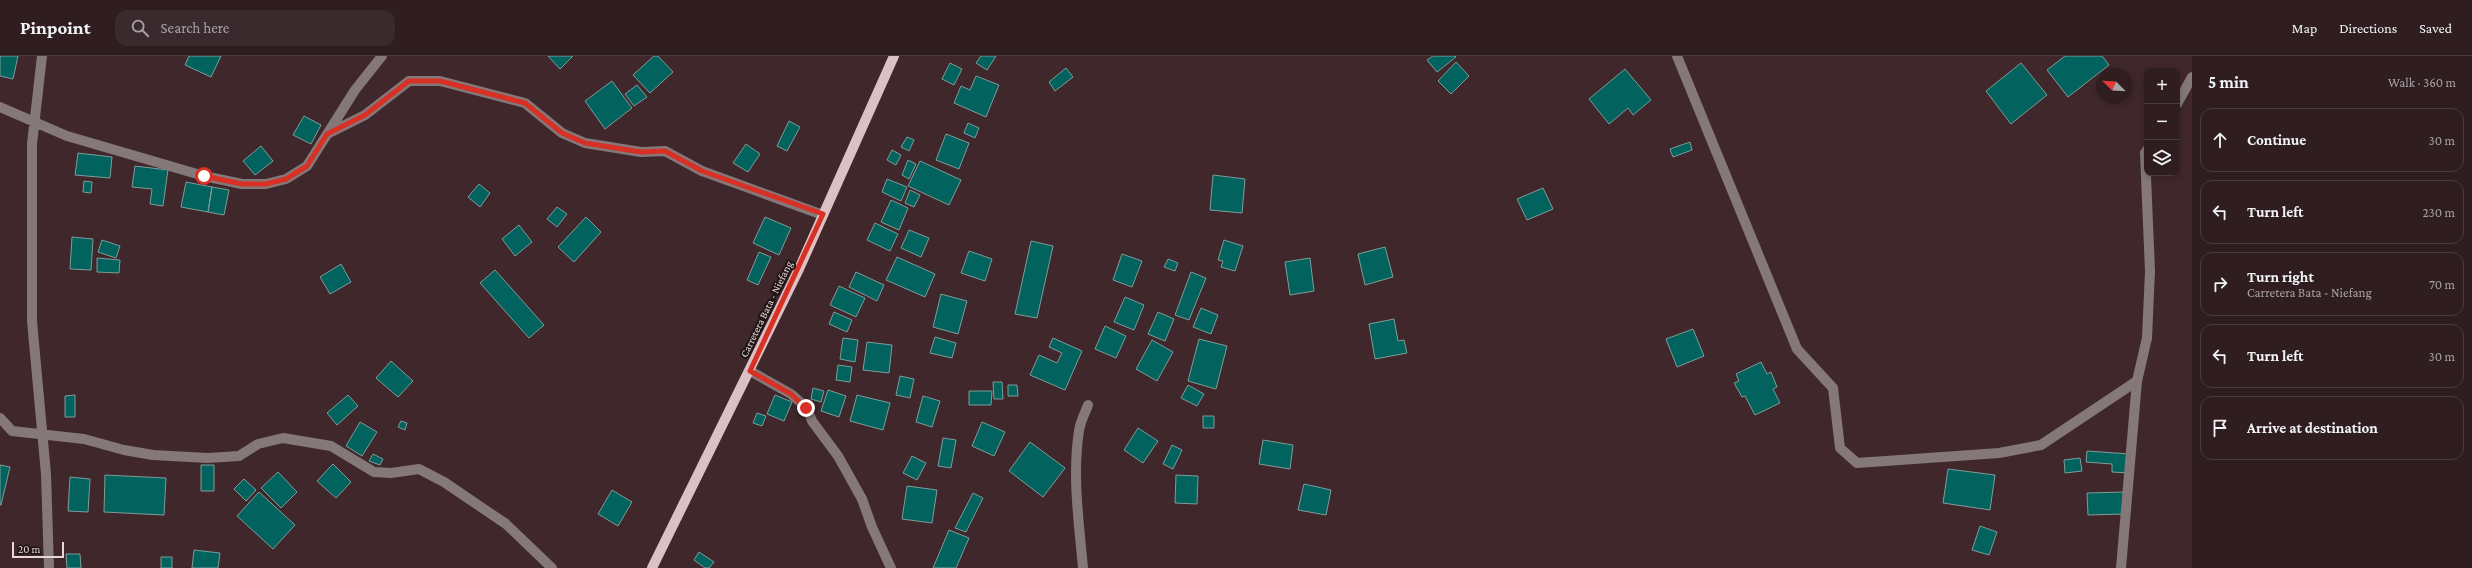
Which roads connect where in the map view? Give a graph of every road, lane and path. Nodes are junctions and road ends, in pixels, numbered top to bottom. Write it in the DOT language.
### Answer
graph roads {
  1 [pos="42,56"];
  2 [pos="382,56"];
  3 [pos="894,56"];
  4 [pos="1677,56"];
  5 [pos="2192,77"];
  6 [pos="2180,99"];
  7 [pos="0,107"];
  8 [pos="34,123"];
  9 [pos="327,134"];
  10 [pos="2146,176"];
  11 [pos="823,214"];
  12 [pos="750,371"];
  13 [pos="2137,381"];
  14 [pos="1088,405"];
  15 [pos="0,418"];
  16 [pos="42,436"];
  17 [pos="49,568"];
  18 [pos="552,568"];
  19 [pos="652,568"];
  20 [pos="892,568"];
  21 [pos="1083,568"];
  22 [pos="2121,568"];
  1 -- 8 [label="street"];
  2 -- 9 [label="street"];
  3 -- 11 [label="main road, Carretera Bata - Niefang"];
  4 -- 13 [label="street"];
  5 -- 6 [label="street"];
  7 -- 8 [label="street"];
  8 -- 9 [label="street"];
  8 -- 16 [label="street"];
  9 -- 11 [label="street"];
  10 -- 13 [label="street"];
  11 -- 12 [label="main road, Carretera Bata - Niefang"];
  12 -- 19 [label="main road, Carretera Bata - Niefang"];
  12 -- 20 [label="street"];
  13 -- 22 [label="street"];
  14 -- 21 [label="street"];
  15 -- 16 [label="street"];
  16 -- 17 [label="street"];
  16 -- 18 [label="street"];
}
